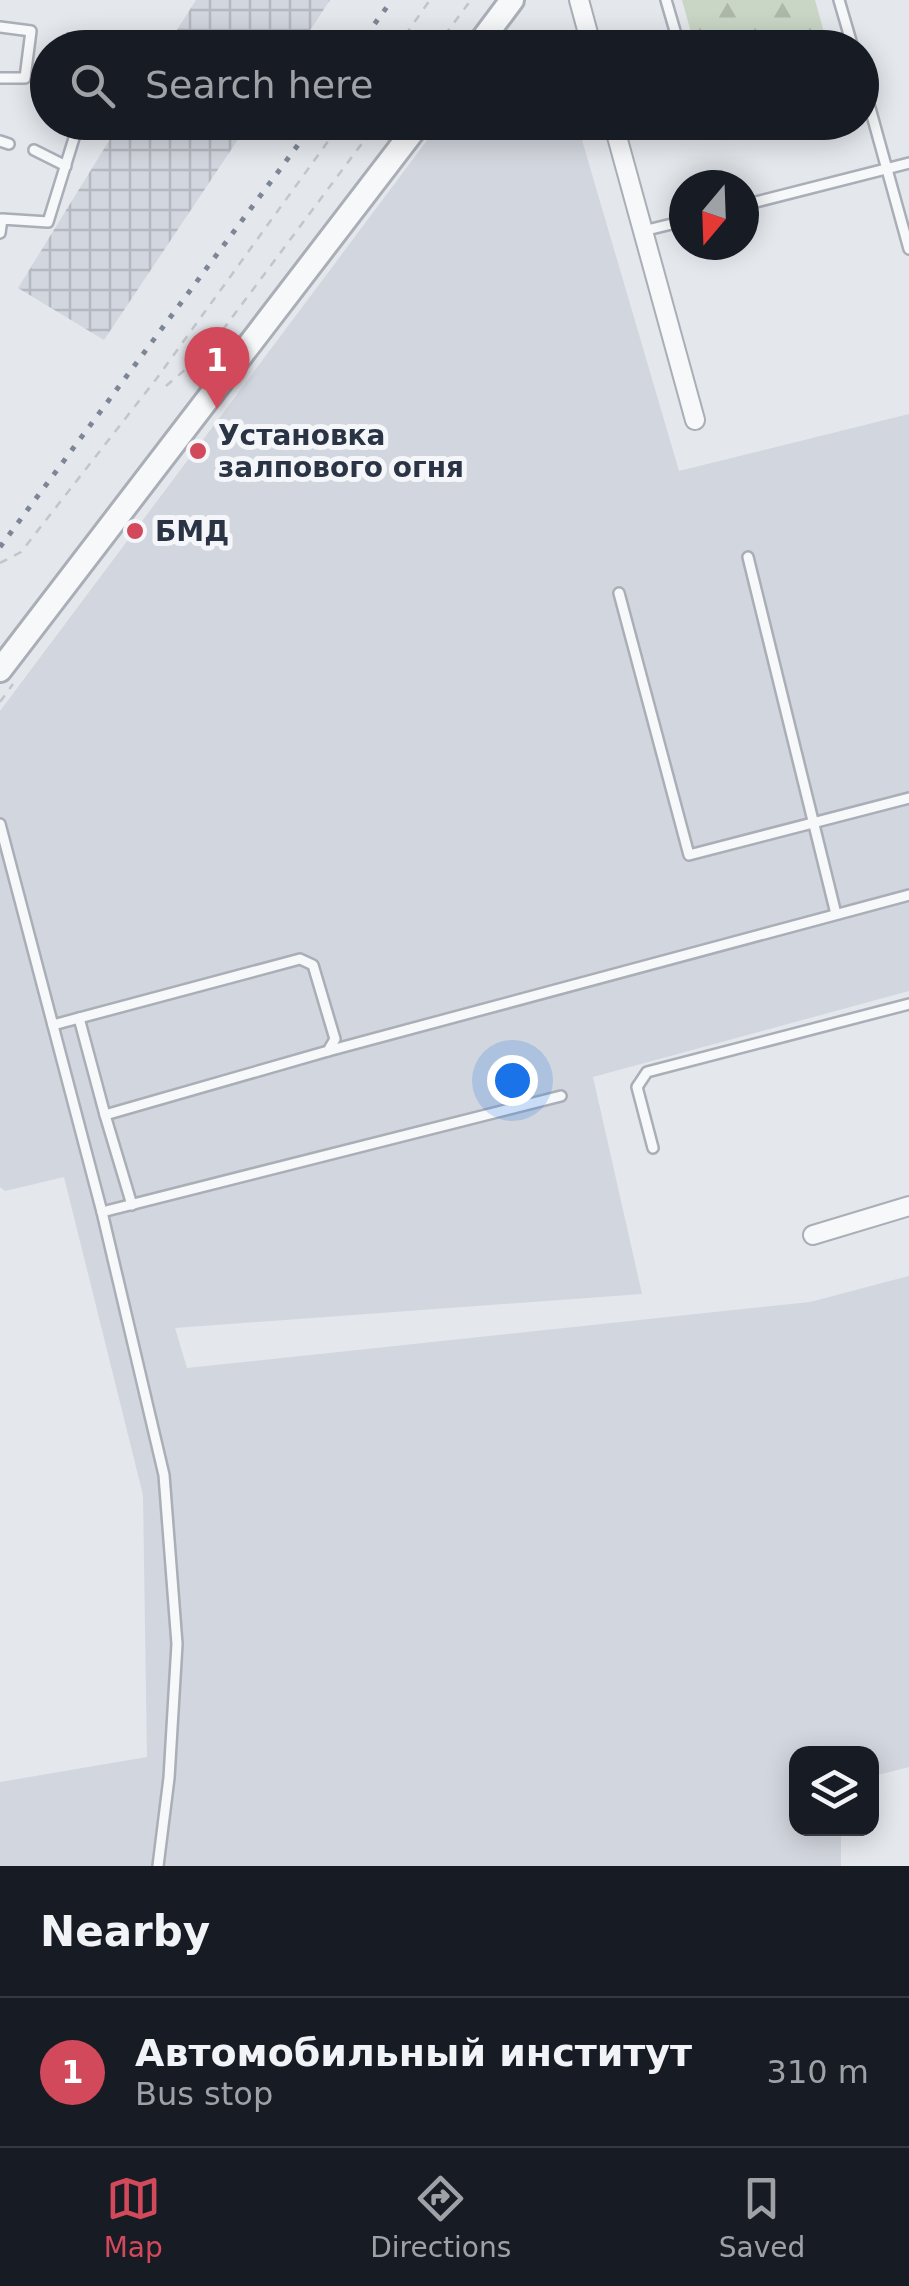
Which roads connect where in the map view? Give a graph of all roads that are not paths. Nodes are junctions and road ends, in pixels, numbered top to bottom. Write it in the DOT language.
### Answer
graph roads {
  1 [pos="512,0"];
  2 [pos="579,0"];
  3 [pos="666,0"];
  4 [pos="839,0"];
  5 [pos="0,27"];
  6 [pos="490,30"];
  7 [pos="587,30"];
  8 [pos="675,30"];
  9 [pos="847,30"];
  10 [pos="0,78"];
  11 [pos="74,140"];
  12 [pos="406,140"];
  13 [pos="618,140"];
  14 [pos="878,140"];
  15 [pos="34,150"];
  16 [pos="909,163"];
  17 [pos="66,166"];
  18 [pos="886,168"];
  19 [pos="759,202"];
  20 [pos="669,225"];
  21 [pos="644,232"];
  22 [pos="0,233"];
  23 [pos="909,249"];
  24 [pos="695,420"];
  25 [pos="748,557"];
  26 [pos="620,593"];
  27 [pos="0,670"];
  28 [pos="909,798"];
  29 [pos="814,823"];
  30 [pos="0,824"];
  31 [pos="909,896"];
  32 [pos="836,914"];
  33 [pos="909,1004"];
  34 [pos="79,1018"];
  35 [pos="53,1025"];
  36 [pos="328,1052"];
  37 [pos="561,1096"];
  38 [pos="105,1114"];
  39 [pos="654,1148"];
  40 [pos="132,1205"];
  41 [pos="909,1206"];
  42 [pos="102,1212"];
  43 [pos="813,1235"];
  44 [pos="158,1866"];
  1 -- 6 [label="street"];
  2 -- 7 [label="street"];
  3 -- 8 [label="lane"];
  4 -- 9 [label="lane"];
  5 -- 10 [label="lane"];
  11 -- 17 [label="lane"];
  12 -- 27 [label="street"];
  13 -- 21 [label="street"];
  14 -- 18 [label="lane"];
  15 -- 17 [label="lane"];
  16 -- 18 [label="lane"];
  17 -- 22 [label="lane"];
  18 -- 19 [label="lane"];
  18 -- 23 [label="lane"];
  20 -- 21 [label="lane"];
  21 -- 24 [label="street"];
  25 -- 29 [label="lane"];
  26 -- 29 [label="lane"];
  28 -- 29 [label="lane"];
  29 -- 32 [label="lane"];
  30 -- 35 [label="lane"];
  31 -- 32 [label="lane"];
  32 -- 36 [label="lane"];
  33 -- 39 [label="lane"];
  34 -- 35 [label="lane"];
  34 -- 36 [label="lane"];
  34 -- 38 [label="lane"];
  35 -- 42 [label="lane"];
  36 -- 38 [label="lane"];
  37 -- 40 [label="lane"];
  38 -- 40 [label="lane"];
  40 -- 42 [label="lane"];
  41 -- 43 [label="street"];
  42 -- 44 [label="lane"];
}
